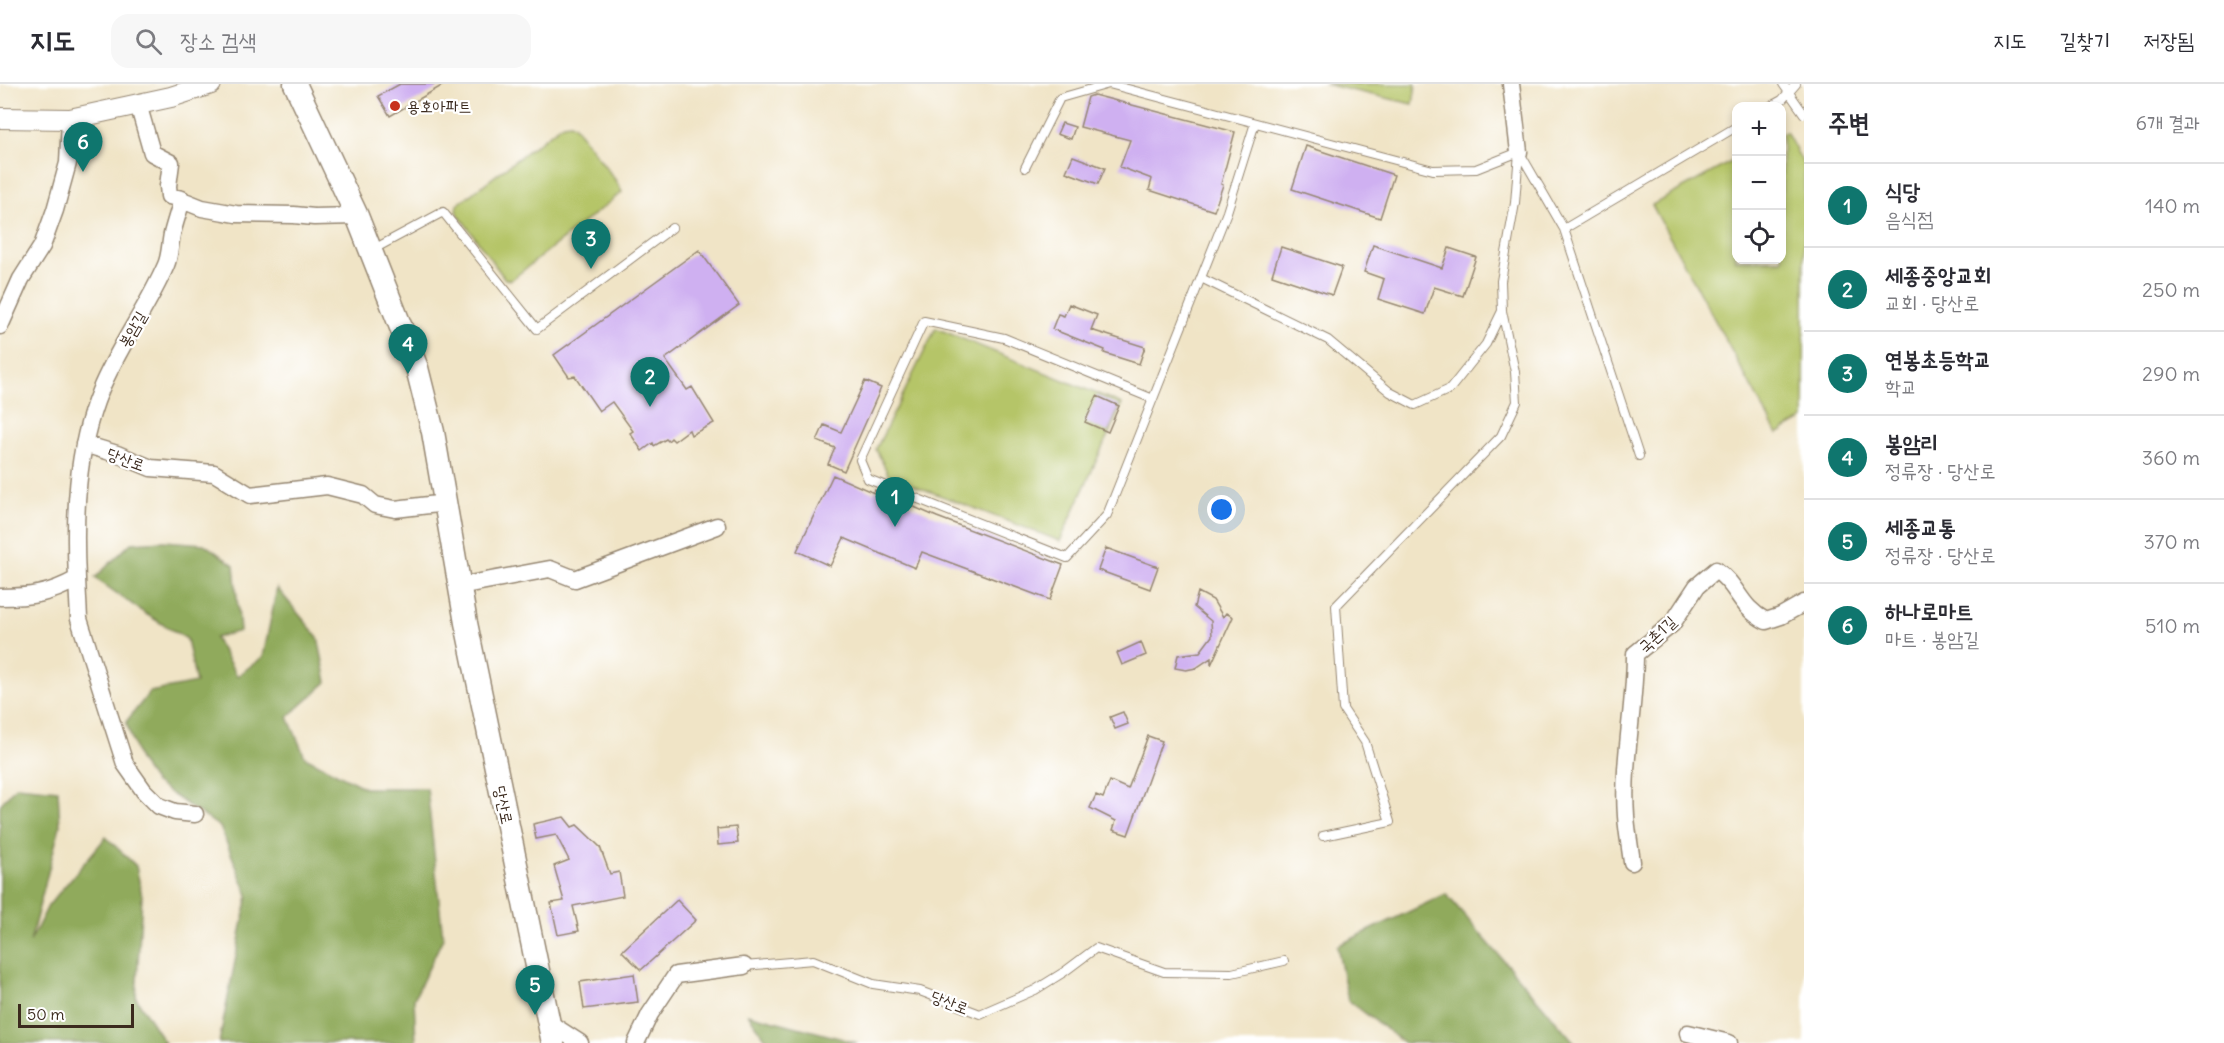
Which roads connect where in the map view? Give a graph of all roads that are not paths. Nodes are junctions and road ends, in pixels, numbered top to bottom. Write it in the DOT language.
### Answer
graph roads {
  1 [pos="211,84"];
  2 [pos="295,84"];
  3 [pos="1511,84"];
  4 [pos="1783,84"];
  5 [pos="1796,84"];
  6 [pos="1788,93"];
  7 [pos="1776,102"];
  8 [pos="138,104"];
  9 [pos="1804,114"];
  10 [pos="0,117"];
  11 [pos="70,119"];
  12 [pos="1255,123"];
  13 [pos="1732,130"];
  14 [pos="1520,152"];
  15 [pos="1025,168"];
  16 [pos="182,200"];
  17 [pos="357,216"];
  18 [pos="672,228"];
  19 [pos="1564,229"];
  20 [pos="371,251"];
  21 [pos="1201,278"];
  22 [pos="1502,311"];
  23 [pos="0,326"];
  24 [pos="1153,399"];
  25 [pos="84,444"];
  26 [pos="1639,456"];
  27 [pos="446,503"];
  28 [pos="717,526"];
  29 [pos="77,579"];
  30 [pos="459,586"];
  31 [pos="0,597"];
  32 [pos="1804,603"];
  33 [pos="195,814"];
  34 [pos="1323,836"];
  35 [pos="1632,862"];
  36 [pos="1284,961"];
  37 [pos="744,966"];
  38 [pos="551,1033"];
  39 [pos="1688,1033"];
  40 [pos="580,1043"];
  41 [pos="636,1043"];
  42 [pos="1729,1043"];
  1 -- 8 [label="street"];
  2 -- 17 [label="main road, 당산로"];
  3 -- 14 [label="street"];
  4 -- 6 [label="lane"];
  5 -- 6 [label="lane"];
  6 -- 7 [label="lane"];
  6 -- 9 [label="lane"];
  8 -- 11 [label="street"];
  8 -- 16 [label="street"];
  10 -- 11 [label="street"];
  11 -- 23 [label="street"];
  12 -- 14 [label="lane"];
  12 -- 15 [label="lane"];
  12 -- 21 [label="lane"];
  13 -- 19 [label="lane"];
  14 -- 19 [label="lane"];
  14 -- 22 [label="lane"];
  16 -- 17 [label="street"];
  16 -- 25 [label="street, 봉암길"];
  17 -- 20 [label="main road, 당산로"];
  18 -- 20 [label="lane"];
  19 -- 26 [label="lane"];
  20 -- 27 [label="main road, 당산로"];
  21 -- 22 [label="lane"];
  21 -- 24 [label="lane"];
  22 -- 34 [label="lane"];
  24 -- 24 [label="lane"];
  25 -- 27 [label="street, 당산로"];
  25 -- 29 [label="street, 봉암길"];
  27 -- 30 [label="main road, 당산로"];
  28 -- 30 [label="street"];
  29 -- 31 [label="street"];
  29 -- 33 [label="street, 봉암길"];
  30 -- 38 [label="main road, 당산로"];
  32 -- 35 [label="street, 국촌1길"];
  36 -- 37 [label="lane, 당산로"];
  37 -- 41 [label="street, 당산로"];
  38 -- 40 [label="street, 당산로"];
  39 -- 42 [label="street"];
}
